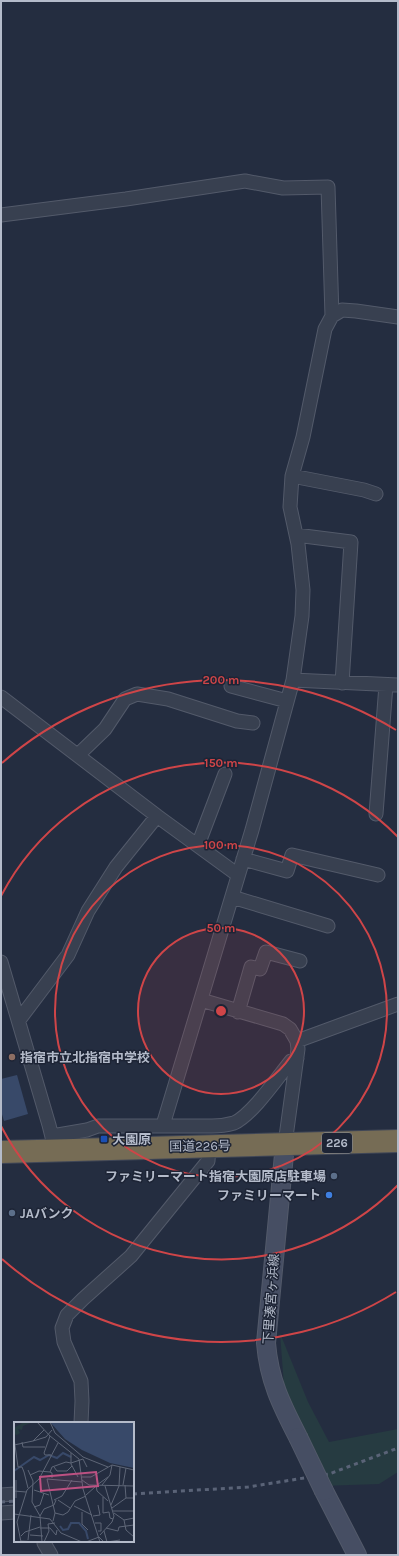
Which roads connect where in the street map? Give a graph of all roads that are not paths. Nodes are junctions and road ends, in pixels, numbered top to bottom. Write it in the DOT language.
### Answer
graph roads {
  1 [pos="1,215"];
  2 [pos="332,316"];
  3 [pos="398,317"];
  4 [pos="292,476"];
  5 [pos="376,494"];
  6 [pos="296,535"];
  7 [pos="293,680"];
  8 [pos="342,683"];
  9 [pos="392,685"];
  10 [pos="231,686"];
  11 [pos="1,697"];
  12 [pos="287,701"];
  13 [pos="253,723"];
  14 [pos="78,755"];
  15 [pos="225,774"];
  16 [pos="376,814"];
  17 [pos="157,816"];
  18 [pos="198,845"];
  19 [pos="243,859"];
  20 [pos="238,875"];
  21 [pos="378,875"];
  22 [pos="232,897"];
  23 [pos="328,926"];
  24 [pos="300,961"];
  25 [pos="1,962"];
  26 [pos="201,1000"];
  27 [pos="398,1004"];
  28 [pos="238,1012"];
  29 [pos="19,1020"];
  30 [pos="297,1041"];
  31 [pos="297,1058"];
  32 [pos="163,1126"];
  33 [pos="398,1141"];
  34 [pos="53,1143"];
  35 [pos="285,1144"];
  36 [pos="209,1146"];
  37 [pos="1,1152"];
  38 [pos="81,1422"];
  39 [pos="14,1494"];
  40 [pos="1,1495"];
  41 [pos="14,1512"];
  42 [pos="1,1513"];
  43 [pos="43,1546"];
  44 [pos="51,1555"];
  45 [pos="357,1555"];
  1 -- 2 [label="street"];
  2 -- 3 [label="street"];
  2 -- 4 [label="street"];
  4 -- 5 [label="street"];
  4 -- 6 [label="street"];
  6 -- 7 [label="street"];
  6 -- 8 [label="street"];
  7 -- 8 [label="street"];
  7 -- 12 [label="street"];
  8 -- 9 [label="street"];
  9 -- 16 [label="street"];
  10 -- 12 [label="street"];
  11 -- 14 [label="street"];
  12 -- 19 [label="street"];
  13 -- 14 [label="street"];
  14 -- 17 [label="street"];
  15 -- 18 [label="street"];
  17 -- 18 [label="street"];
  17 -- 29 [label="street"];
  18 -- 20 [label="street"];
  19 -- 20 [label="street"];
  19 -- 21 [label="street"];
  20 -- 22 [label="street"];
  22 -- 23 [label="street"];
  22 -- 26 [label="street"];
  24 -- 28 [label="street"];
  25 -- 29 [label="street"];
  26 -- 28 [label="street"];
  26 -- 32 [label="street"];
  27 -- 30 [label="street"];
  28 -- 30 [label="street"];
  29 -- 34 [label="street"];
  30 -- 31 [label="street"];
  31 -- 32 [label="street"];
  31 -- 35 [label="street"];
  32 -- 34 [label="street"];
  33 -- 35 [label="highway, 国道226号 / 226"];
  34 -- 36 [label="highway, 国道226号 / 226"];
  34 -- 37 [label="highway, 国道226号 / 226"];
  35 -- 36 [label="highway, 国道226号 / 226"];
  35 -- 45 [label="main road, 下里湊宮ヶ浜線, bridge"];
  36 -- 38 [label="street"];
  39 -- 40 [label="street"];
  41 -- 42 [label="street"];
  43 -- 44 [label="street"];
}
